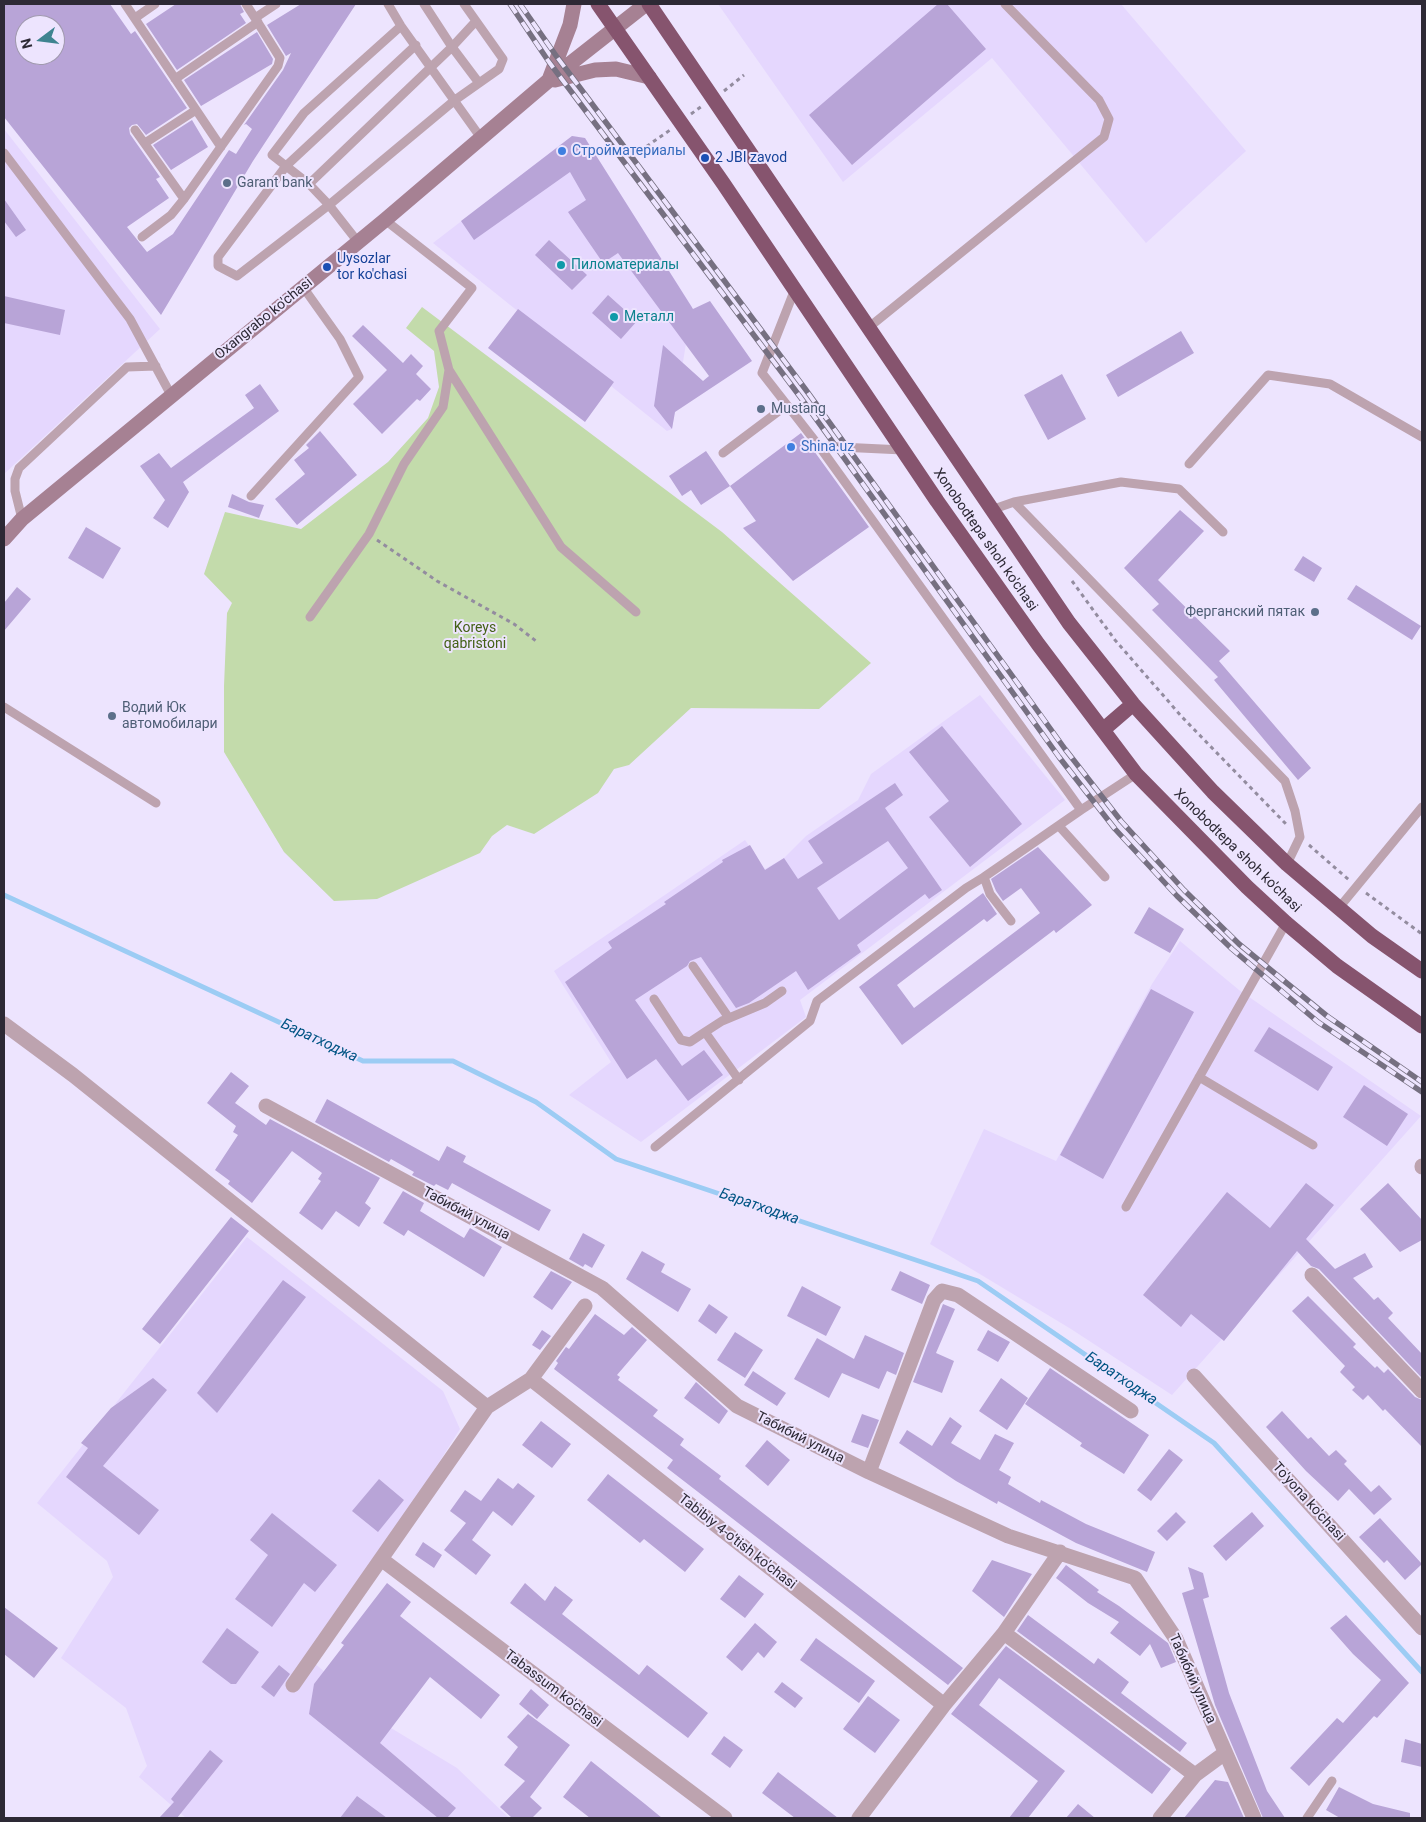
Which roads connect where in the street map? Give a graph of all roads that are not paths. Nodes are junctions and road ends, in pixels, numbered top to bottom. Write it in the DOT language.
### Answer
graph roads {
  1 [pos="125,4"];
  2 [pos="155,4"];
  3 [pos="246,4"];
  4 [pos="276,4"];
  5 [pos="388,4"];
  6 [pos="424,4"];
  7 [pos="464,4"];
  8 [pos="574,4"];
  9 [pos="598,4"];
  10 [pos="647,4"];
  11 [pos="1005,4"];
  12 [pos="135,18"];
  13 [pos="256,20"];
  14 [pos="476,22"];
  15 [pos="401,26"];
  16 [pos="615,28"];
  17 [pos="416,45"];
  18 [pos="452,47"];
  19 [pos="432,67"];
  20 [pos="175,78"];
  21 [pos="649,78"];
  22 [pos="548,81"];
  23 [pos="479,83"];
  24 [pos="455,100"];
  25 [pos="196,110"];
  26 [pos="135,130"];
  27 [pos="481,138"];
  28 [pos="145,143"];
  29 [pos="221,147"];
  30 [pos="4,153"];
  31 [pos="286,166"];
  32 [pos="309,184"];
  33 [pos="184,199"];
  34 [pos="329,205"];
  35 [pos="384,220"];
  36 [pos="142,237"];
  37 [pos="358,242"];
  38 [pos="303,287"];
  39 [pos="795,289"];
  40 [pos="868,328"];
  41 [pos="156,366"];
  42 [pos="450,370"];
  43 [pos="171,395"];
  44 [pos="787,405"];
  45 [pos="1422,436"];
  46 [pos="819,446"];
  47 [pos="904,450"];
  48 [pos="722,453"];
  49 [pos="1189,464"];
  50 [pos="251,496"];
  51 [pos="1014,502"];
  52 [pos="991,510"];
  53 [pos="22,519"];
  54 [pos="1223,532"];
  55 [pos="4,538"];
  56 [pos="636,612"];
  57 [pos="310,618"];
  58 [pos="1133,704"];
  59 [pos="4,707"];
  60 [pos="1104,729"];
  61 [pos="1136,774"];
  62 [pos="156,803"];
  63 [pos="1422,807"];
  64 [pos="1081,810"];
  65 [pos="1059,826"];
  66 [pos="1287,864"];
  67 [pos="984,877"];
  68 [pos="1105,877"];
  69 [pos="1338,909"];
  70 [pos="1011,921"];
  71 [pos="1286,923"];
  72 [pos="692,966"];
  73 [pos="1422,971"];
  74 [pos="782,991"];
  75 [pos="654,999"];
  76 [pos="729,1018"];
  77 [pos="4,1024"];
  78 [pos="1422,1026"];
  79 [pos="705,1032"];
  80 [pos="1199,1077"];
  81 [pos="739,1080"];
  82 [pos="266,1106"];
  83 [pos="1312,1145"];
  84 [pos="655,1147"];
  85 [pos="1126,1207"];
  86 [pos="1312,1275"];
  87 [pos="585,1306"];
  88 [pos="1194,1376"];
  89 [pos="531,1379"];
  90 [pos="1422,1391"];
  91 [pos="487,1407"];
  92 [pos="1131,1411"];
  93 [pos="869,1472"];
  94 [pos="1060,1552"];
  95 [pos="381,1559"];
  96 [pos="1422,1628"];
  97 [pos="1004,1633"];
  98 [pos="292,1685"];
  99 [pos="944,1705"];
  100 [pos="1225,1753"];
  101 [pos="1195,1775"];
  102 [pos="1332,1781"];
  103 [pos="725,1818"];
  104 [pos="859,1818"];
  105 [pos="1160,1818"];
  106 [pos="1254,1818"];
  107 [pos="1307,1818"];
  1 -- 12 [label="lane"];
  2 -- 12 [label="lane"];
  3 -- 13 [label="lane"];
  4 -- 13 [label="lane"];
  5 -- 15 [label="lane"];
  6 -- 18 [label="lane"];
  7 -- 14 [label="lane"];
  8 -- 22 [label="main road, Oxangrabo ko'chasi"];
  9 -- 16 [label="highway, Xonobodtepa shoh ko'chasi"];
  10 -- 16 [label="main road, Oxangrabo ko'chasi"];
  10 -- 40 [label="highway, Xonobodtepa shoh ko'chasi"];
  11 -- 40 [label="lane"];
  12 -- 20 [label="lane"];
  13 -- 20 [label="lane"];
  13 -- 29 [label="lane"];
  14 -- 18 [label="lane"];
  14 -- 23 [label="lane"];
  15 -- 17 [label="lane"];
  15 -- 31 [label="lane"];
  16 -- 21 [label="highway, Xonobodtepa shoh ko'chasi"];
  16 -- 22 [label="main road, Oxangrabo ko'chasi"];
  17 -- 19 [label="lane"];
  17 -- 31 [label="lane"];
  18 -- 19 [label="lane"];
  18 -- 23 [label="lane"];
  19 -- 24 [label="lane"];
  19 -- 32 [label="lane"];
  20 -- 25 [label="lane"];
  21 -- 22 [label="main road, Oxangrabo ko'chasi"];
  21 -- 39 [label="highway, Xonobodtepa shoh ko'chasi"];
  22 -- 27 [label="main road, Oxangrabo ko'chasi"];
  23 -- 24 [label="lane"];
  24 -- 27 [label="lane"];
  24 -- 34 [label="lane"];
  25 -- 28 [label="lane"];
  25 -- 29 [label="lane"];
  26 -- 28 [label="lane"];
  27 -- 35 [label="main road, Oxangrabo ko'chasi"];
  28 -- 33 [label="lane"];
  29 -- 33 [label="lane"];
  30 -- 41 [label="lane"];
  31 -- 32 [label="lane"];
  31 -- 34 [label="lane"];
  32 -- 34 [label="lane"];
  33 -- 36 [label="lane"];
  34 -- 37 [label="lane"];
  35 -- 37 [label="main road, Oxangrabo ko'chasi"];
  35 -- 42 [label="lane"];
  37 -- 38 [label="main road, Oxangrabo ko'chasi"];
  38 -- 43 [label="main road, Oxangrabo ko'chasi"];
  38 -- 50 [label="lane"];
  39 -- 44 [label="lane"];
  39 -- 47 [label="highway, Xonobodtepa shoh ko'chasi"];
  40 -- 52 [label="highway, Xonobodtepa shoh ko'chasi"];
  41 -- 43 [label="lane"];
  41 -- 53 [label="lane"];
  42 -- 56 [label="lane"];
  42 -- 57 [label="lane"];
  43 -- 53 [label="main road, Oxangrabo ko'chasi"];
  44 -- 46 [label="lane"];
  44 -- 48 [label="lane"];
  45 -- 49 [label="lane"];
  46 -- 47 [label="lane"];
  46 -- 64 [label="lane"];
  47 -- 60 [label="highway, Xonobodtepa shoh ko'chasi"];
  51 -- 52 [label="lane"];
  51 -- 54 [label="lane"];
  51 -- 66 [label="lane"];
  52 -- 58 [label="highway, Xonobodtepa shoh ko'chasi"];
  53 -- 55 [label="main road, Oxangrabo ko'chasi"];
  58 -- 60 [label="highway"];
  58 -- 66 [label="highway, Xonobodtepa shoh ko'chasi"];
  59 -- 62 [label="lane"];
  60 -- 61 [label="highway, Xonobodtepa shoh ko'chasi"];
  61 -- 64 [label="lane"];
  61 -- 71 [label="highway, Xonobodtepa shoh ko'chasi"];
  63 -- 69 [label="lane"];
  64 -- 65 [label="lane"];
  65 -- 67 [label="lane"];
  65 -- 68 [label="lane"];
  66 -- 69 [label="highway, Xonobodtepa shoh ko'chasi"];
  67 -- 70 [label="lane"];
  67 -- 81 [label="lane"];
  69 -- 73 [label="highway, Xonobodtepa shoh ko'chasi"];
  71 -- 78 [label="highway, Xonobodtepa shoh ko'chasi"];
  71 -- 80 [label="lane"];
  72 -- 76 [label="lane"];
  74 -- 76 [label="lane"];
  75 -- 79 [label="lane"];
  76 -- 79 [label="lane"];
  77 -- 91 [label="street"];
  79 -- 81 [label="lane"];
  80 -- 83 [label="lane"];
  80 -- 85 [label="lane"];
  81 -- 84 [label="lane"];
  82 -- 93 [label="street, Табибий улица"];
  86 -- 90 [label="street"];
  87 -- 89 [label="street"];
  88 -- 96 [label="street, To'yona ko'chasi"];
  89 -- 91 [label="street"];
  89 -- 99 [label="street, Tabibiy 4-o'tish ko'chasi"];
  91 -- 95 [label="street"];
  92 -- 93 [label="street"];
  93 -- 94 [label="street, Табибий улица"];
  94 -- 97 [label="street"];
  94 -- 100 [label="street, Табибий улица"];
  95 -- 98 [label="street"];
  95 -- 103 [label="street, Tabassum ko'chasi"];
  97 -- 99 [label="street"];
  97 -- 101 [label="street"];
  99 -- 104 [label="street"];
  100 -- 101 [label="street"];
  100 -- 106 [label="street, Табибий улица"];
  101 -- 105 [label="street"];
  102 -- 107 [label="lane"];
}
